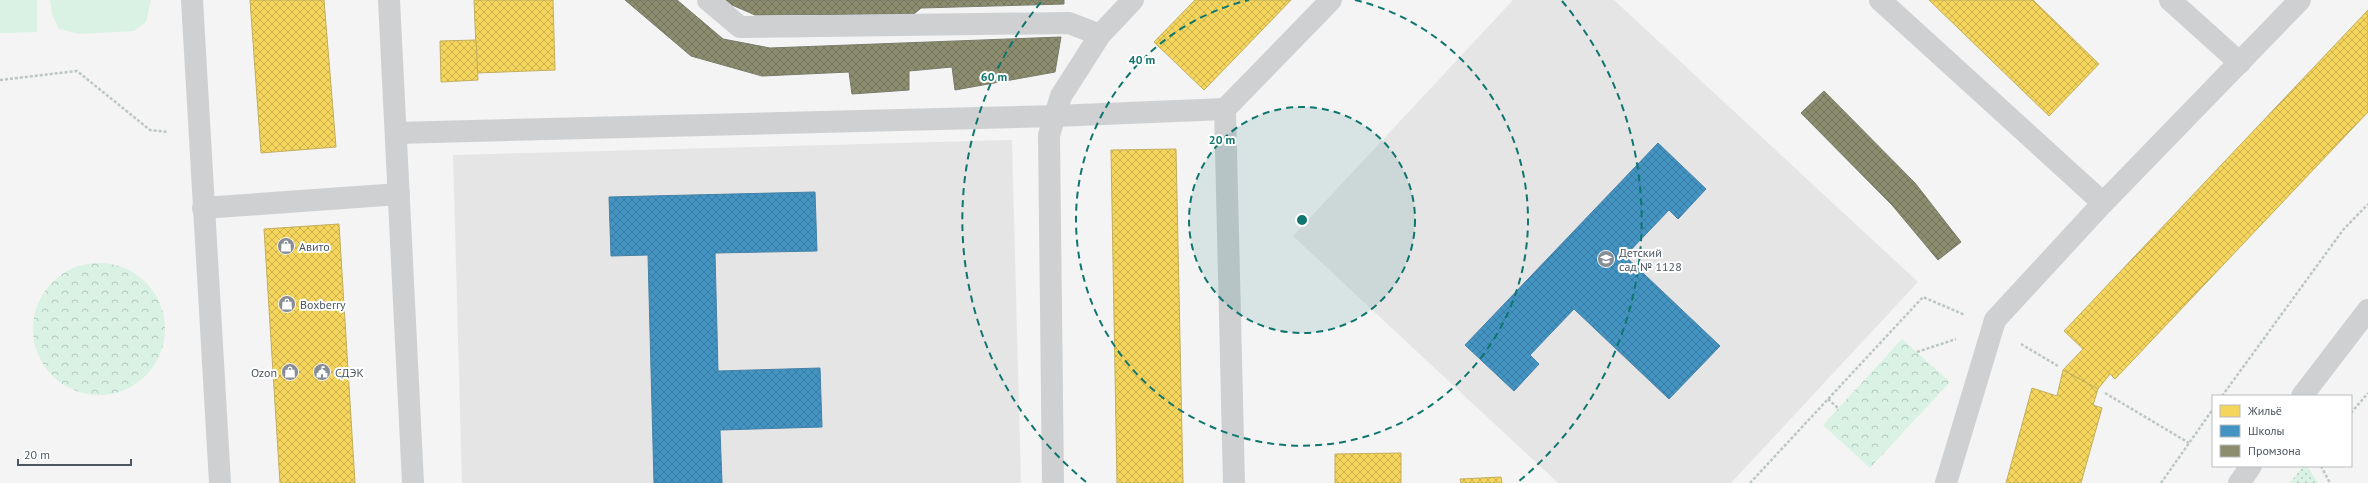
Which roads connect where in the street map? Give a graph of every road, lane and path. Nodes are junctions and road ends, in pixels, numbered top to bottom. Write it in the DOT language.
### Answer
graph roads {
  1 [pos="192,0"];
  2 [pos="389,0"];
  3 [pos="708,0"];
  4 [pos="1134,0"];
  5 [pos="1331,0"];
  6 [pos="1880,0"];
  7 [pos="2170,0"];
  8 [pos="2300,0"];
  9 [pos="1100,35"];
  10 [pos="2240,62"];
  11 [pos="0,80"];
  12 [pos="1225,109"];
  13 [pos="1055,116"];
  14 [pos="198,133"];
  15 [pos="396,133"];
  16 [pos="399,194"];
  17 [pos="2103,203"];
  18 [pos="2368,204"];
  19 [pos="203,208"];
  20 [pos="2368,310"];
  21 [pos="1992,327"];
  22 [pos="2058,366"];
  23 [pos="2104,393"];
  24 [pos="2368,393"];
  25 [pos="2223,395"];
  26 [pos="2303,395"];
  27 [pos="1828,399"];
  28 [pos="1838,408"];
  29 [pos="2212,410"];
  30 [pos="2352,412"];
  31 [pos="2189,443"];
  32 [pos="2250,467"];
  33 [pos="2322,467"];
  34 [pos="220,483"];
  35 [pos="413,483"];
  36 [pos="1053,483"];
  37 [pos="1234,483"];
  38 [pos="1750,483"];
  39 [pos="1946,483"];
  40 [pos="2161,483"];
  41 [pos="2239,483"];
  42 [pos="2330,483"];
  1 -- 14 [label="street"];
  2 -- 15 [label="street"];
  3 -- 9 [label="street"];
  4 -- 9 [label="street"];
  5 -- 12 [label="street"];
  6 -- 17 [label="street"];
  7 -- 10 [label="street"];
  8 -- 10 [label="street"];
  9 -- 13 [label="street"];
  10 -- 17 [label="street"];
  11 -- 14 [label="path"];
  12 -- 13 [label="street"];
  12 -- 37 [label="street"];
  13 -- 15 [label="street"];
  13 -- 36 [label="street"];
  14 -- 19 [label="street"];
  15 -- 16 [label="street"];
  16 -- 19 [label="street"];
  16 -- 35 [label="street"];
  17 -- 21 [label="street"];
  18 -- 25 [label="path"];
  19 -- 34 [label="street"];
  20 -- 26 [label="street"];
  21 -- 22 [label="path"];
  21 -- 27 [label="path"];
  21 -- 39 [label="street"];
  23 -- 31 [label="path"];
  24 -- 30 [label="path"];
  27 -- 28 [label="path"];
  27 -- 38 [label="path"];
  29 -- 31 [label="path"];
  31 -- 40 [label="path"];
  32 -- 41 [label="street"];
  33 -- 42 [label="path"];
}
